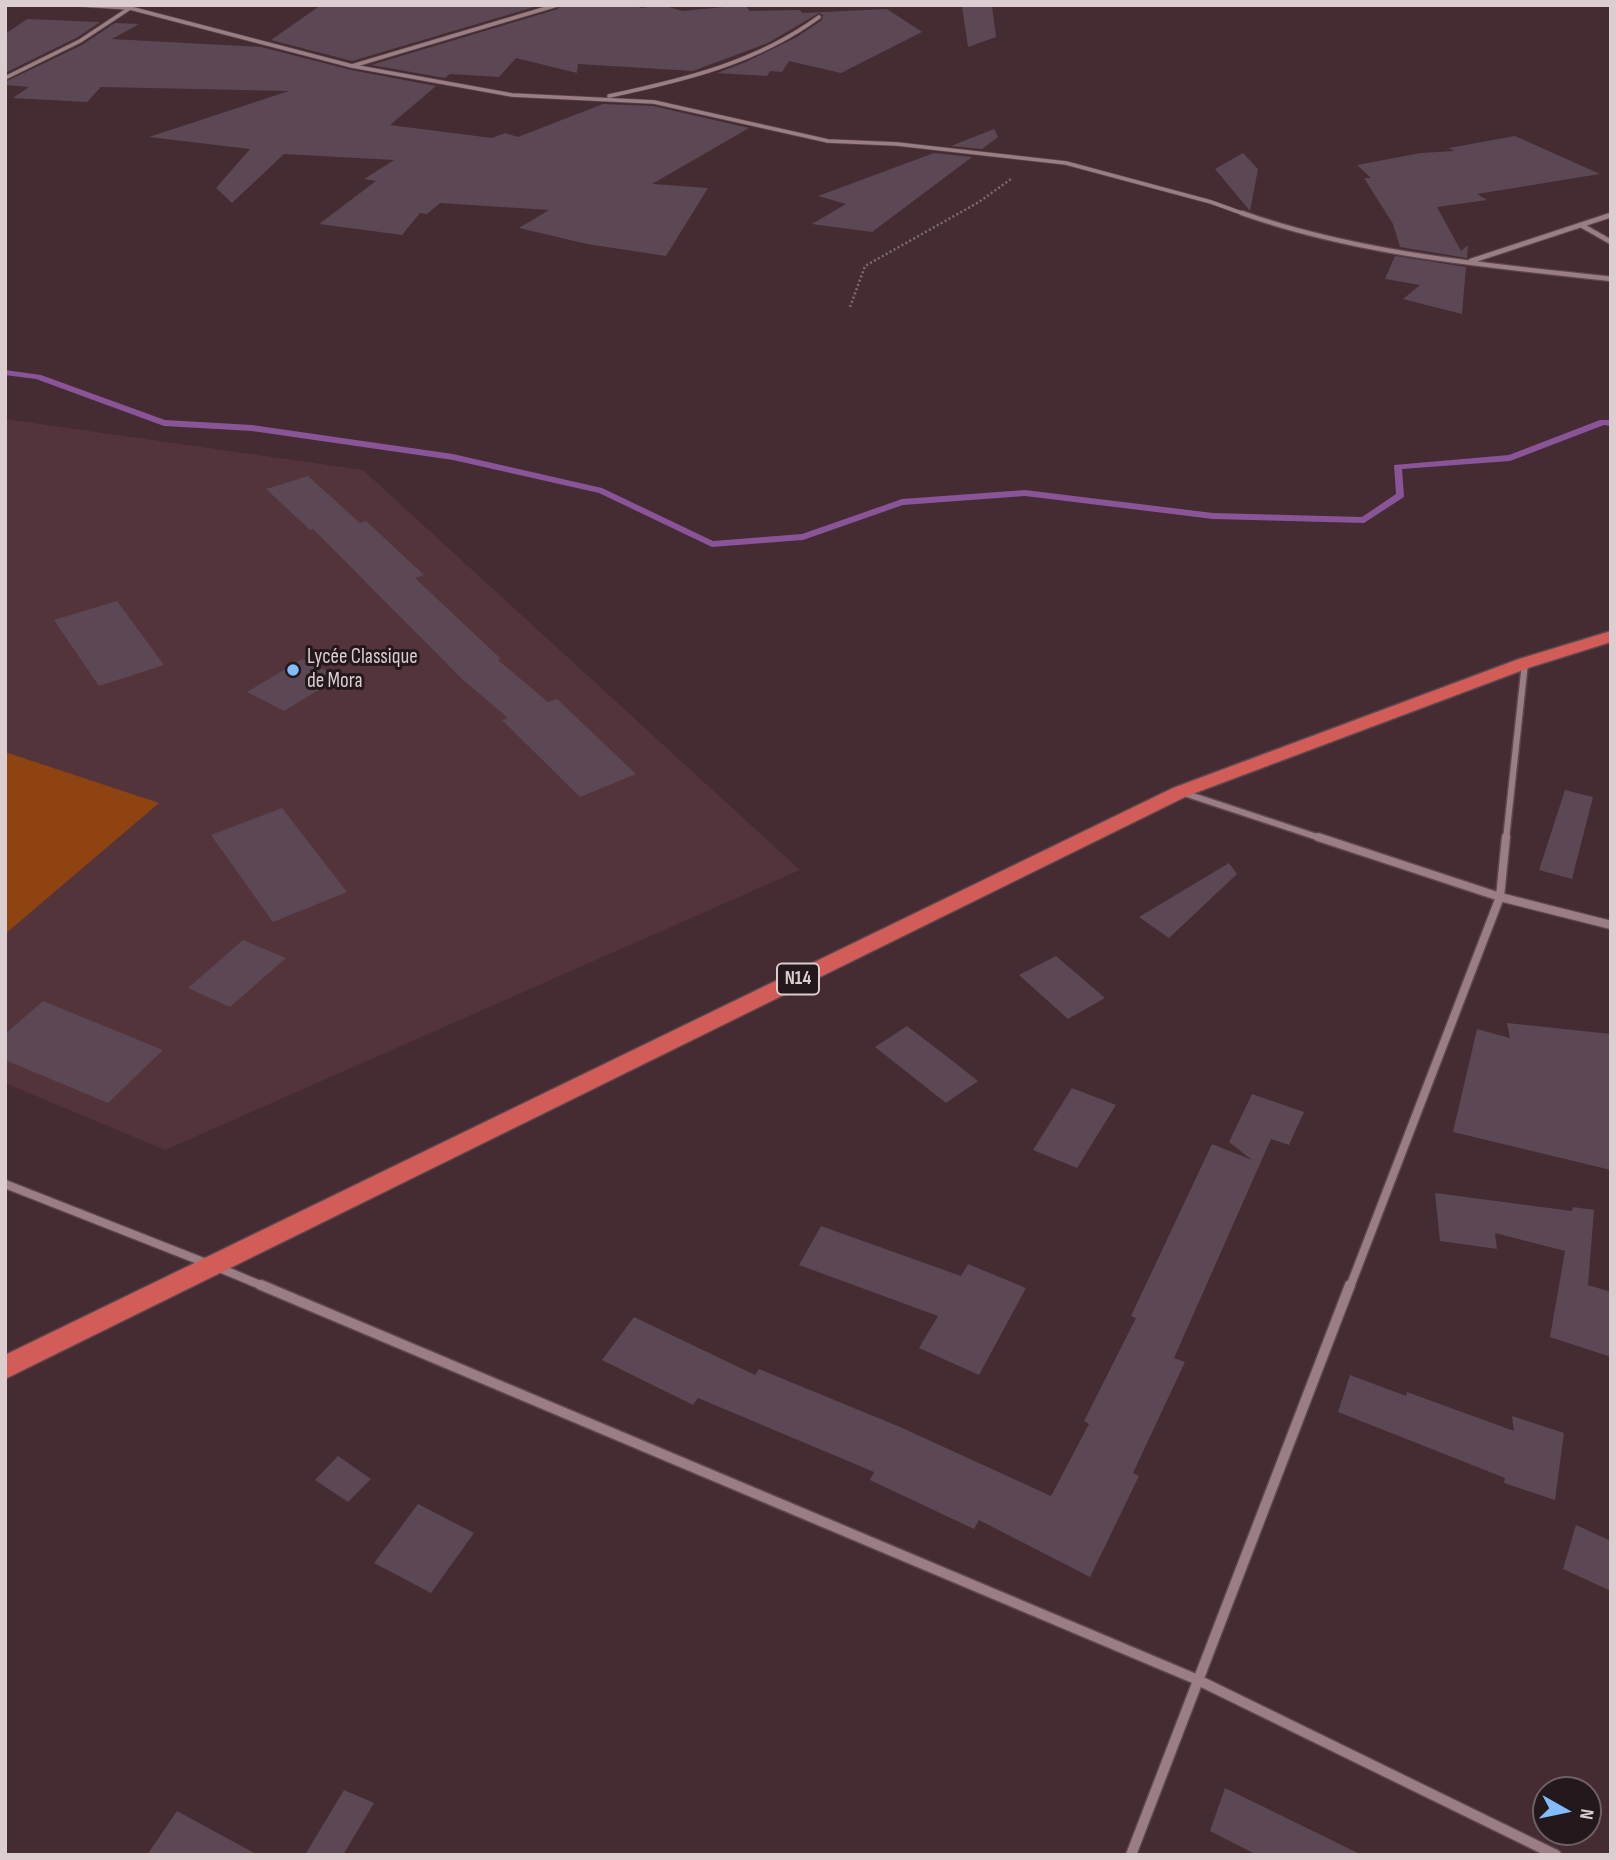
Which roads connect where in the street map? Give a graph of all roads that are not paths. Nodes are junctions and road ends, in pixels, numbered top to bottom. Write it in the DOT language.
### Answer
graph roads {
  1 [pos="82,5"];
  2 [pos="136,5"];
  3 [pos="557,5"];
  4 [pos="130,8"];
  5 [pos="819,17"];
  6 [pos="352,66"];
  7 [pos="5,78"];
  8 [pos="595,99"];
  9 [pos="1611,215"];
  10 [pos="1581,225"];
  11 [pos="1611,242"];
  12 [pos="1467,263"];
  13 [pos="1611,279"];
  14 [pos="1611,636"];
  15 [pos="1525,663"];
  16 [pos="1180,792"];
  17 [pos="1500,897"];
  18 [pos="1611,925"];
  19 [pos="5,1184"];
  20 [pos="213,1266"];
  21 [pos="5,1368"];
  22 [pos="1198,1680"];
  23 [pos="1131,1855"];
  24 [pos="1556,1855"];
  1 -- 4 [label="street"];
  2 -- 4 [label="street"];
  3 -- 6 [label="street"];
  4 -- 6 [label="street"];
  4 -- 7 [label="street"];
  5 -- 8 [label="street"];
  6 -- 8 [label="street"];
  8 -- 12 [label="street"];
  9 -- 10 [label="street"];
  10 -- 11 [label="street"];
  10 -- 12 [label="street"];
  12 -- 13 [label="street"];
  14 -- 15 [label="highway, N14"];
  15 -- 16 [label="highway, N14"];
  15 -- 17 [label="street"];
  16 -- 17 [label="street"];
  16 -- 20 [label="highway, N14"];
  17 -- 18 [label="street"];
  17 -- 22 [label="street"];
  19 -- 20 [label="street"];
  20 -- 21 [label="highway, N14"];
  20 -- 22 [label="street"];
  22 -- 23 [label="street"];
  22 -- 24 [label="street"];
}
